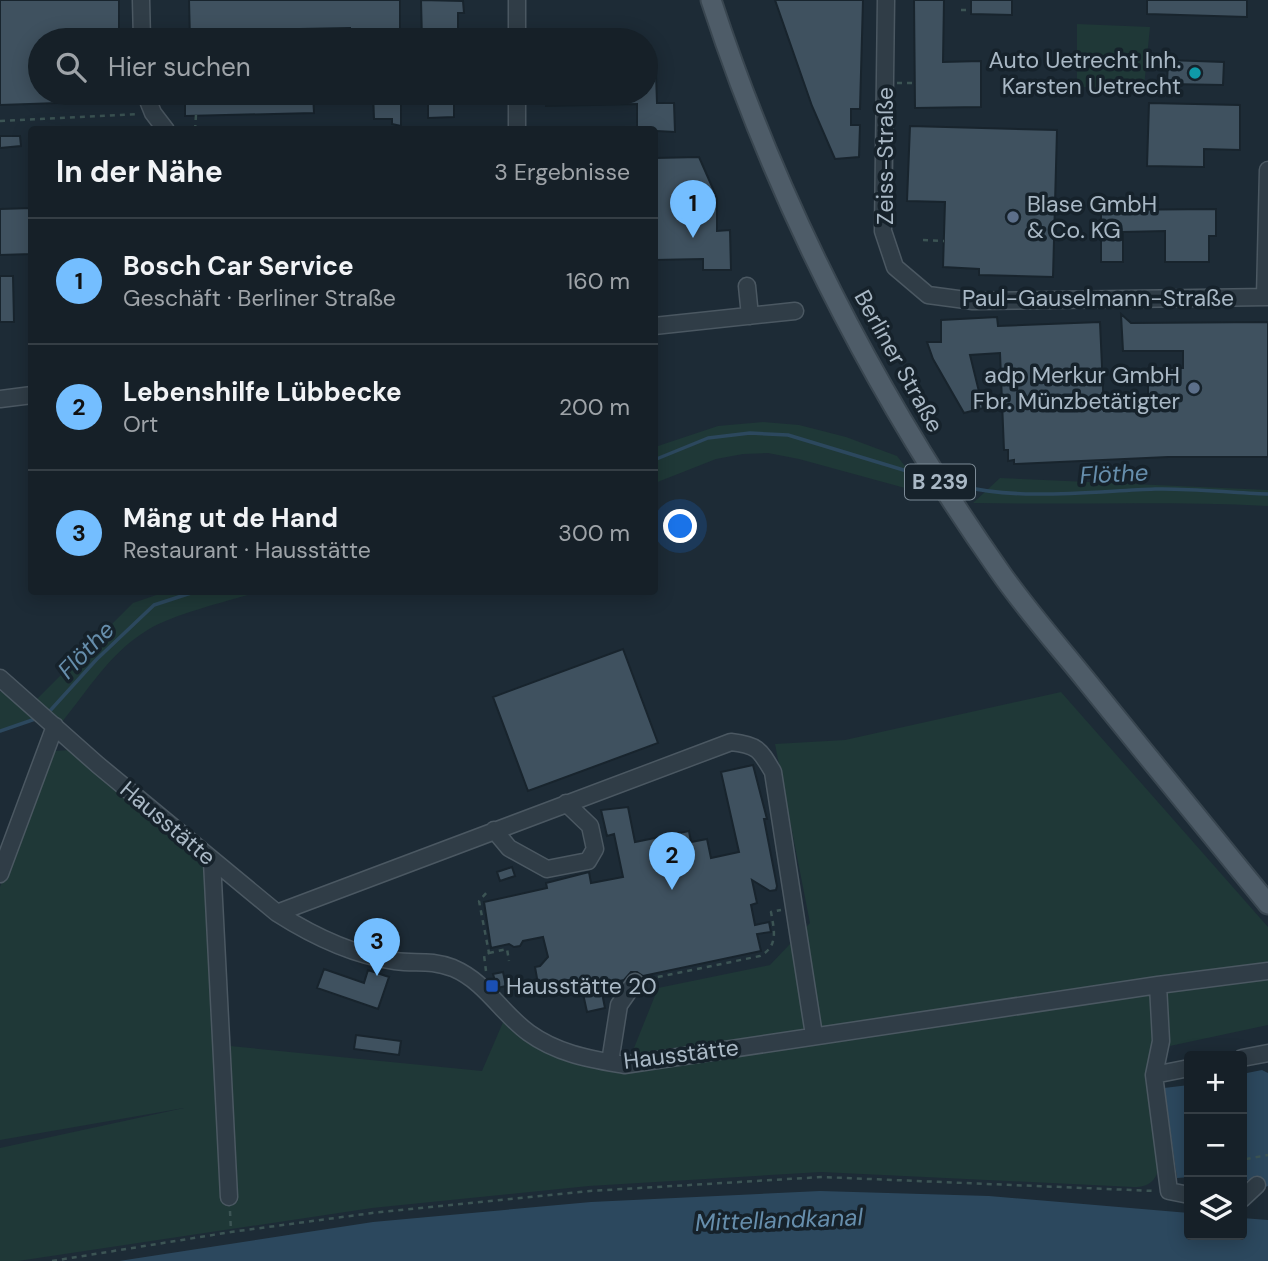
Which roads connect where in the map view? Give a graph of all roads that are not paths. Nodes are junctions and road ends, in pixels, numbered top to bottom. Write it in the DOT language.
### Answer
graph roads {
  1 [pos="141,0"];
  2 [pos="517,0"];
  3 [pos="711,0"];
  4 [pos="886,0"];
  5 [pos="142,28"];
  6 [pos="517,28"];
  7 [pos="149,105"];
  8 [pos="517,105"];
  9 [pos="163,126"];
  10 [pos="517,126"];
  11 [pos="1268,170"];
  12 [pos="747,286"];
  13 [pos="928,295"];
  14 [pos="1266,297"];
  15 [pos="795,311"];
  16 [pos="750,316"];
  17 [pos="658,326"];
  18 [pos="28,396"];
  19 [pos="0,399"];
  20 [pos="0,678"];
  21 [pos="55,726"];
  22 [pos="566,803"];
  23 [pos="494,831"];
  24 [pos="212,861"];
  25 [pos="0,874"];
  26 [pos="1268,904"];
  27 [pos="277,913"];
  28 [pos="1268,971"];
  29 [pos="635,982"];
  30 [pos="1158,985"];
  31 [pos="814,1035"];
  32 [pos="1268,1052"];
  33 [pos="1247,1057"];
  34 [pos="610,1062"];
  35 [pos="1184,1069"];
  36 [pos="1154,1075"];
  37 [pos="1257,1185"];
  38 [pos="1184,1194"];
  39 [pos="1247,1194"];
  40 [pos="229,1197"];
  1 -- 5 [label="street"];
  2 -- 6 [label="street"];
  3 -- 26 [label="main road, Berliner Straße / B 239"];
  4 -- 13 [label="street, Zeiss-Straße"];
  7 -- 9 [label="street"];
  8 -- 10 [label="street"];
  11 -- 14 [label="street"];
  12 -- 16 [label="street"];
  13 -- 14 [label="street, Paul-Gauselmann-Straße"];
  15 -- 16 [label="street"];
  16 -- 17 [label="street"];
  18 -- 19 [label="street"];
  20 -- 21 [label="street, Hausstätte"];
  21 -- 24 [label="street, Hausstätte"];
  21 -- 25 [label="street"];
  22 -- 23 [label="street"];
  22 -- 23 [label="street"];
  22 -- 31 [label="street"];
  23 -- 27 [label="street"];
  24 -- 27 [label="street, Hausstätte"];
  24 -- 40 [label="street"];
  27 -- 34 [label="street, Hausstätte"];
  28 -- 30 [label="street, Hausstätte"];
  29 -- 34 [label="street"];
  30 -- 31 [label="street, Hausstätte"];
  30 -- 36 [label="street"];
  31 -- 34 [label="street, Hausstätte"];
  32 -- 33 [label="street"];
  35 -- 36 [label="street"];
  36 -- 38 [label="street"];
  37 -- 39 [label="street"];
}
